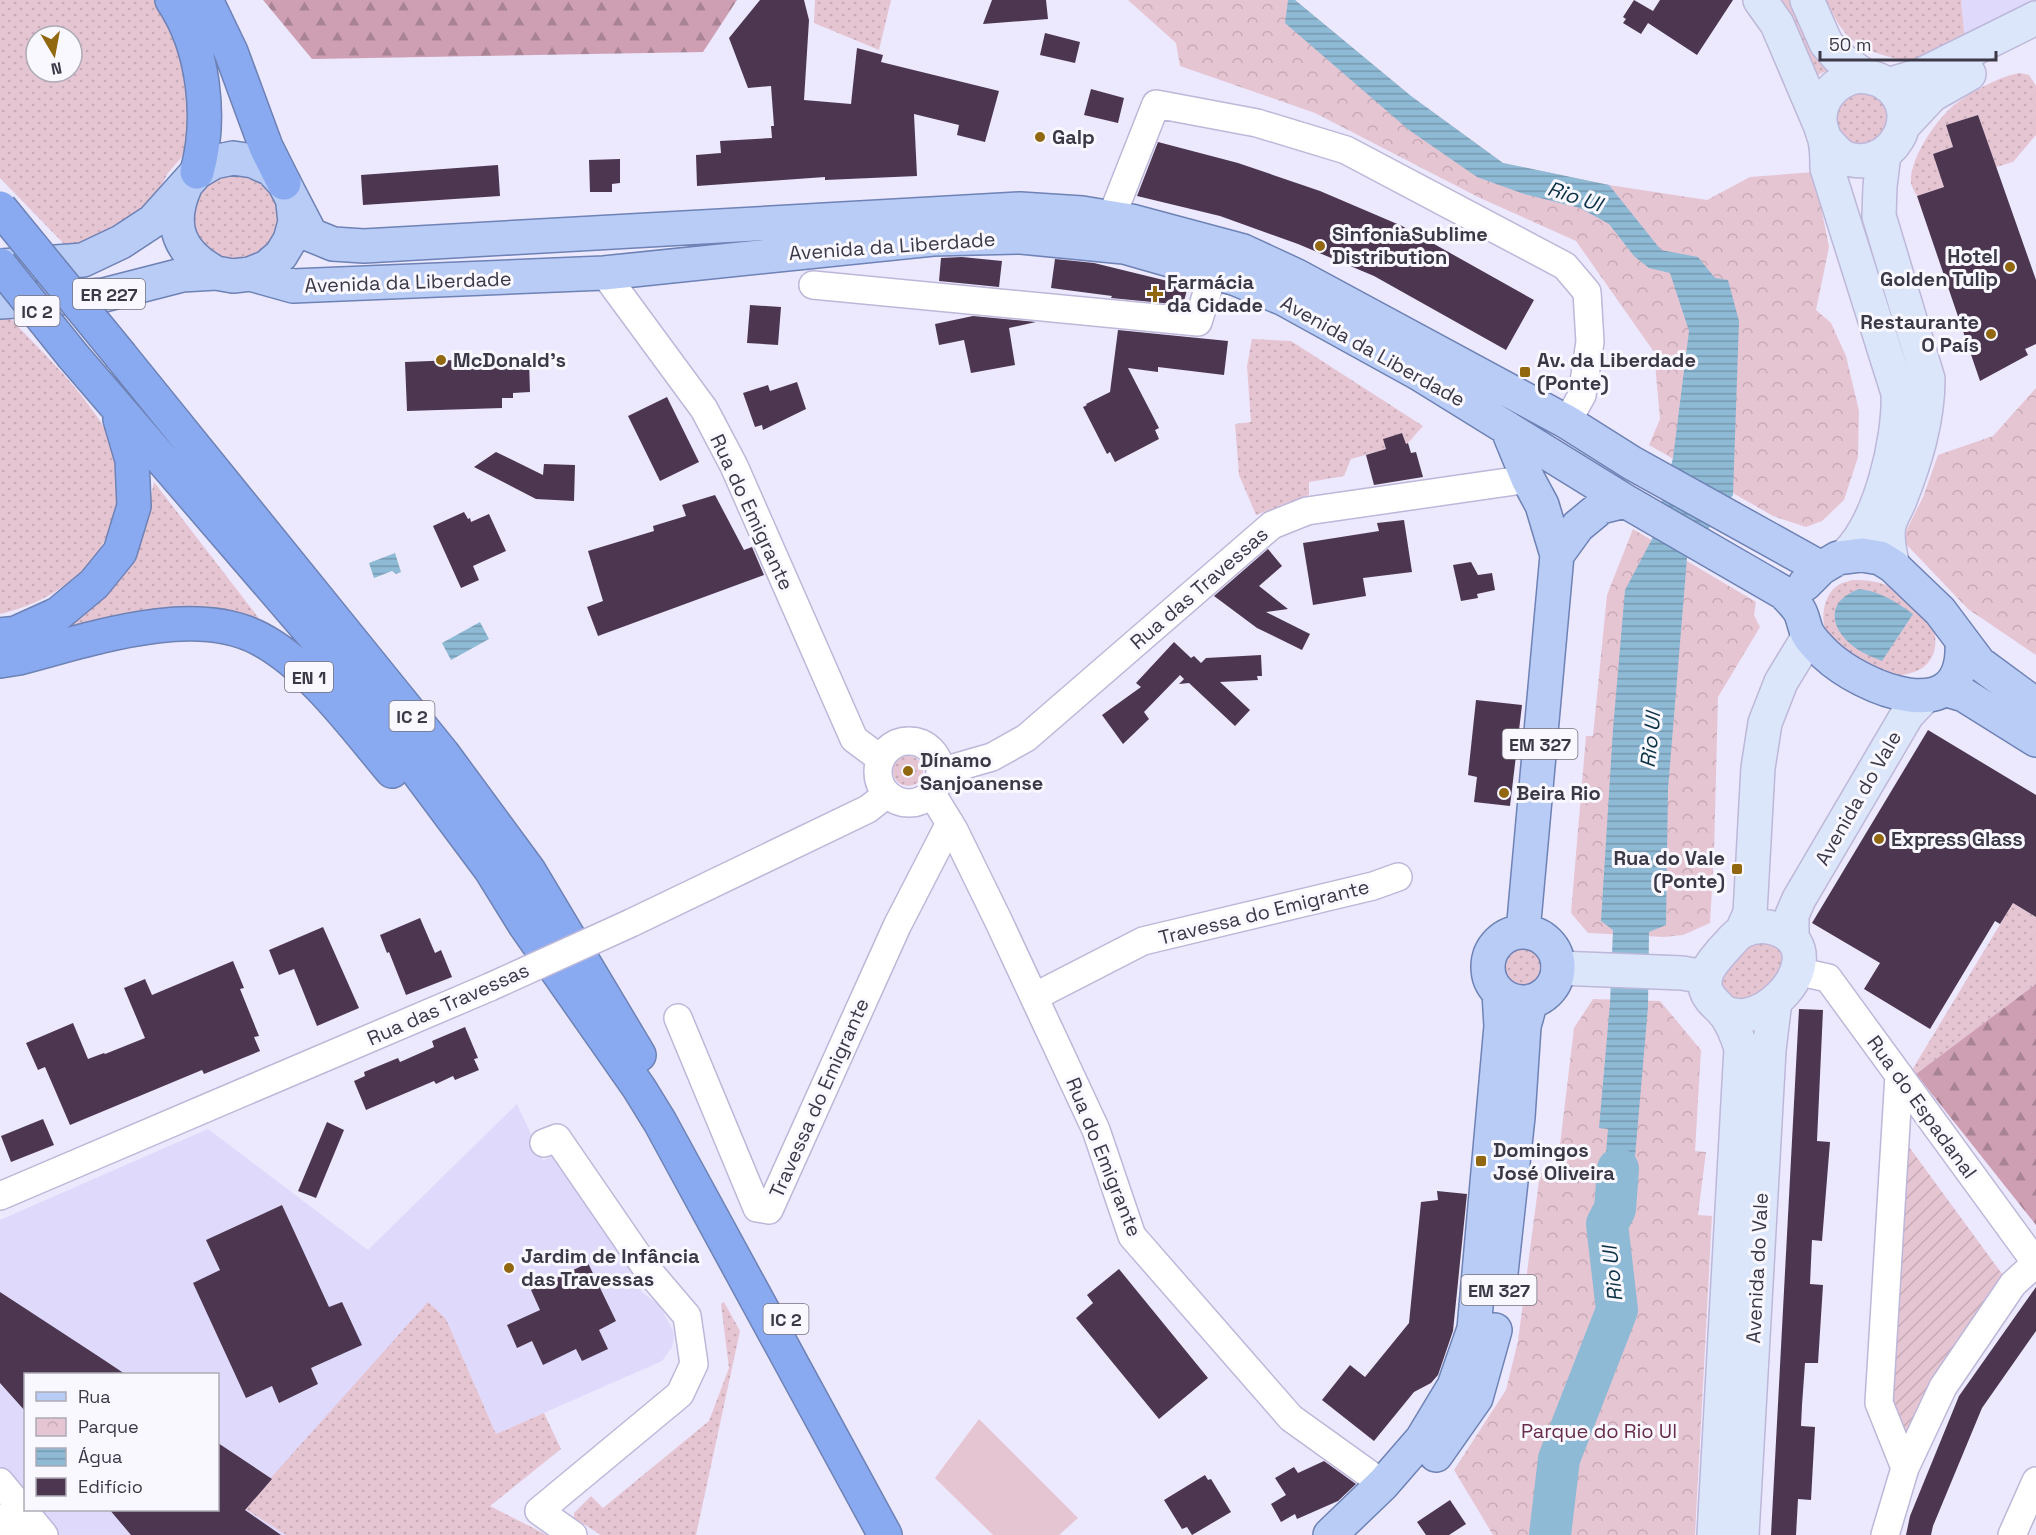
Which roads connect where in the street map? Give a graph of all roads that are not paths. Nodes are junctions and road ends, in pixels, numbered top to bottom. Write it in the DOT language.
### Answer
graph roads {
  1 [pos="172,0"];
  2 [pos="206,0"];
  3 [pos="1760,0"];
  4 [pos="1807,0"];
  5 [pos="2036,18"];
  6 [pos="2036,39"];
  7 [pos="1877,81"];
  8 [pos="1903,126"];
  9 [pos="1823,133"];
  10 [pos="1884,154"];
  11 [pos="191,179"];
  12 [pos="289,194"];
  13 [pos="0,208"];
  14 [pos="1111,218"];
  15 [pos="0,265"];
  16 [pos="216,273"];
  17 [pos="604,273"];
  18 [pos="1213,273"];
  19 [pos="250,274"];
  20 [pos="813,285"];
  21 [pos="0,302"];
  22 [pos="118,408"];
  23 [pos="1567,422"];
  24 [pos="1507,428"];
  25 [pos="1528,479"];
  26 [pos="1625,501"];
  27 [pos="1557,555"];
  28 [pos="1833,562"];
  29 [pos="1893,566"];
  30 [pos="1804,623"];
  31 [pos="0,635"];
  32 [pos="1962,643"];
  33 [pos="0,661"];
  34 [pos="1935,694"];
  35 [pos="2036,705"];
  36 [pos="2036,741"];
  37 [pos="881,759"];
  38 [pos="936,783"];
  39 [pos="887,794"];
  40 [pos="950,823"];
  41 [pos="1398,877"];
  42 [pos="525,925"];
  43 [pos="1742,931"];
  44 [pos="1523,932"];
  45 [pos="1792,938"];
  46 [pos="1558,968"];
  47 [pos="1796,971"];
  48 [pos="1705,977"];
  49 [pos="1499,993"];
  50 [pos="1034,997"];
  51 [pos="1531,1001"];
  52 [pos="1775,1001"];
  53 [pos="1724,1013"];
  54 [pos="678,1018"];
  55 [pos="1899,1076"];
  56 [pos="543,1143"];
  57 [pos="0,1196"];
  58 [pos="2036,1263"];
  59 [pos="1905,1468"];
  60 [pos="2036,1481"];
  61 [pos="0,1482"];
  62 [pos="1383,1484"];
  63 [pos="24,1511"];
  64 [pos="24,1511"];
  65 [pos="0,1518"];
  66 [pos="14,1535"];
  67 [pos="44,1535"];
  68 [pos="573,1535"];
  69 [pos="885,1535"];
  70 [pos="906,1535"];
  71 [pos="1330,1535"];
  72 [pos="1360,1535"];
  73 [pos="1714,1535"];
  74 [pos="1742,1535"];
  75 [pos="1885,1535"];
  76 [pos="2012,1535"];
  1 -- 11 [label="highway"];
  2 -- 12 [label="highway"];
  3 -- 9 [label="main road"];
  4 -- 7 [label="main road"];
  5 -- 7 [label="main road"];
  6 -- 8 [label="main road"];
  7 -- 8 [label="main road"];
  7 -- 9 [label="main road"];
  8 -- 10 [label="main road"];
  9 -- 10 [label="main road"];
  9 -- 28 [label="main road"];
  10 -- 29 [label="main road"];
  11 -- 12 [label="main road, Avenida da Liberdade / ER 227"];
  11 -- 15 [label="main road, Avenida da Liberdade / ER 227"];
  11 -- 16 [label="main road"];
  12 -- 14 [label="main road, Avenida da Liberdade"];
  12 -- 19 [label="main road, Avenida da Liberdade / ER 227"];
  13 -- 70 [label="highway, IC 2, bridge"];
  14 -- 23 [label="main road, Avenida da Liberdade"];
  14 -- 23 [label="street"];
  15 -- 22 [label="highway, IC 2, bridge"];
  16 -- 19 [label="main road, Avenida da Liberdade / ER 227"];
  16 -- 21 [label="main road, Avenida da Liberdade / ER 227"];
  17 -- 18 [label="main road, Avenida da Liberdade"];
  17 -- 19 [label="main road, Avenida da Liberdade"];
  17 -- 37 [label="street, Rua do Emigrante"];
  18 -- 20 [label="street"];
  18 -- 24 [label="main road, Avenida da Liberdade"];
  22 -- 31 [label="highway"];
  22 -- 42 [label="highway, IC 2"];
  23 -- 28 [label="main road, Avenida da Liberdade"];
  24 -- 25 [label="main road"];
  24 -- 26 [label="main road, Avenida da Liberdade"];
  25 -- 27 [label="main road, EM 327"];
  25 -- 38 [label="street, Rua das Travessas"];
  26 -- 27 [label="main road"];
  26 -- 30 [label="main road, Avenida da Liberdade"];
  27 -- 44 [label="main road, EM 327"];
  28 -- 29 [label="main road, Avenida da Liberdade"];
  28 -- 30 [label="main road"];
  29 -- 32 [label="main road, Avenida da Liberdade"];
  30 -- 34 [label="main road, Avenida da Liberdade"];
  30 -- 43 [label="main road"];
  32 -- 34 [label="main road"];
  32 -- 35 [label="main road, Avenida da Liberdade"];
  33 -- 42 [label="highway, EN 1"];
  34 -- 36 [label="main road, Avenida da Liberdade"];
  34 -- 45 [label="main road, Avenida do Vale"];
  37 -- 38 [label="street, Rua do Emigrante"];
  37 -- 39 [label="street"];
  38 -- 39 [label="street"];
  38 -- 40 [label="street, Rua do Emigrante"];
  39 -- 57 [label="street, Rua das Travessas, bridge"];
  40 -- 50 [label="street, Rua do Emigrante"];
  40 -- 54 [label="street, Travessa do Emigrante"];
  41 -- 50 [label="street, Travessa do Emigrante"];
  42 -- 69 [label="highway, IC 2"];
  43 -- 45 [label="main road"];
  43 -- 48 [label="main road"];
  44 -- 46 [label="main road"];
  44 -- 49 [label="main road, EM 327"];
  45 -- 47 [label="main road, Avenida do Vale"];
  46 -- 48 [label="main road"];
  46 -- 51 [label="main road"];
  47 -- 52 [label="main road"];
  47 -- 55 [label="street, Rua do Espadanal"];
  48 -- 53 [label="main road, Avenida do Vale"];
  49 -- 51 [label="main road"];
  49 -- 62 [label="main road, EM 327"];
  50 -- 62 [label="street, Rua do Emigrante"];
  51 -- 72 [label="main road, EM 327"];
  52 -- 53 [label="main road"];
  52 -- 74 [label="main road, Avenida do Vale"];
  53 -- 73 [label="main road, Avenida do Vale"];
  55 -- 58 [label="street, Rua do Espadanal"];
  55 -- 59 [label="street"];
  56 -- 68 [label="street"];
  58 -- 59 [label="street"];
  59 -- 75 [label="street"];
  60 -- 76 [label="street"];
  61 -- 64 [label="street"];
  62 -- 71 [label="main road, EM 327"];
  63 -- 67 [label="street"];
  65 -- 66 [label="street"];
}
